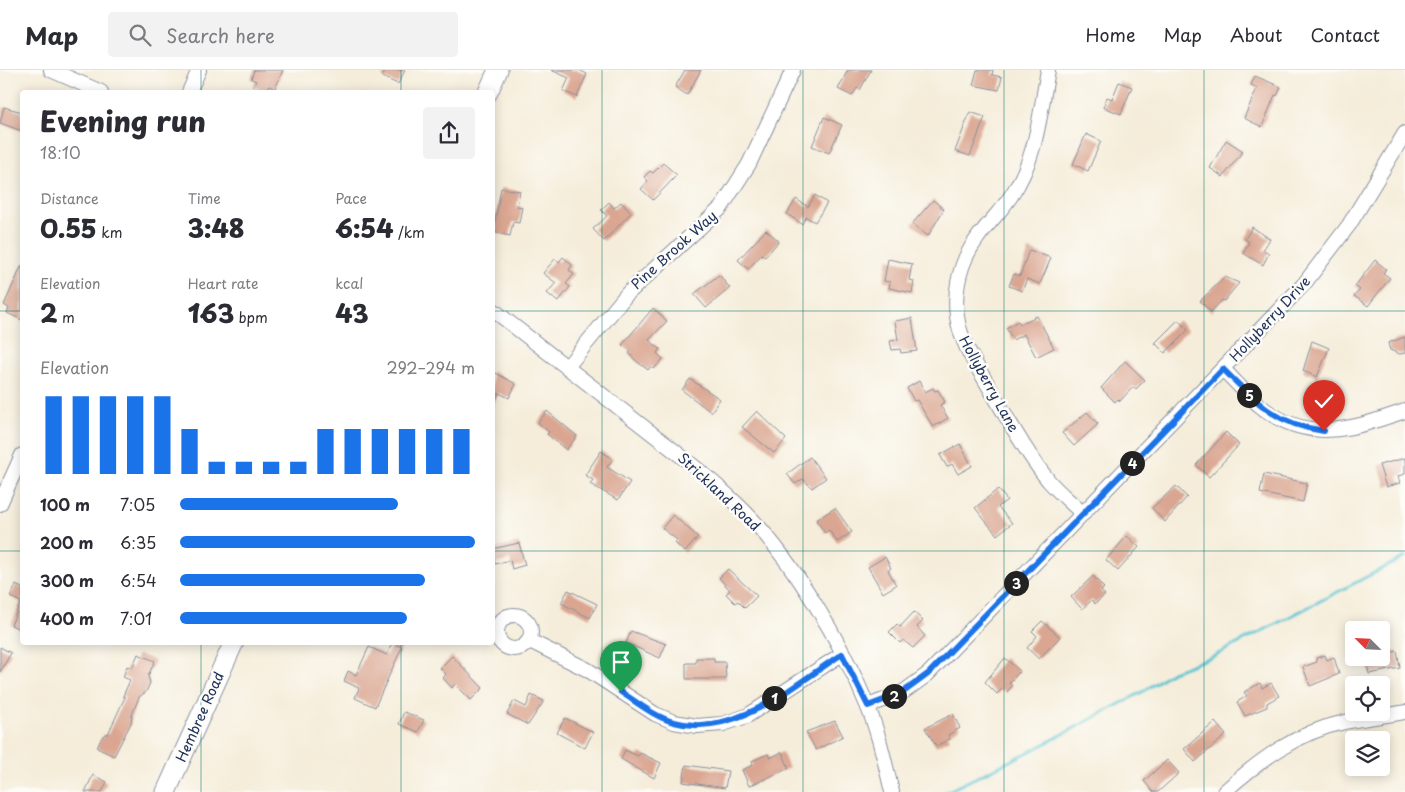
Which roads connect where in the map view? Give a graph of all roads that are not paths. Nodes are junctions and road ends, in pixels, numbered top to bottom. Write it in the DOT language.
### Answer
graph roads {
  1 [pos="51,70"];
  2 [pos="199,70"];
  3 [pos="498,70"];
  4 [pos="793,70"];
  5 [pos="1050,71"];
  6 [pos="96,90"];
  7 [pos="190,90"];
  8 [pos="489,90"];
  9 [pos="1405,132"];
  10 [pos="495,311"];
  11 [pos="567,367"];
  12 [pos="1223,369"];
  13 [pos="1405,411"];
  14 [pos="20,459"];
  15 [pos="0,504"];
  16 [pos="1083,514"];
  17 [pos="530,641"];
  18 [pos="233,645"];
  19 [pos="842,654"];
  20 [pos="868,706"];
  21 [pos="1405,712"];
  22 [pos="166,792"];
  23 [pos="892,792"];
  24 [pos="1224,792"];
  1 -- 6 [label="street"];
  2 -- 7 [label="street"];
  3 -- 8 [label="street"];
  4 -- 11 [label="street, Pine Brook Way"];
  5 -- 16 [label="street, Hollyberry Lane"];
  9 -- 12 [label="street, Hollyberry Drive"];
  10 -- 11 [label="street, Strickland Road"];
  11 -- 19 [label="street, Strickland Road"];
  12 -- 13 [label="street"];
  12 -- 16 [label="street, Hollyberry Drive"];
  14 -- 15 [label="street"];
  16 -- 20 [label="street, Hollyberry Drive"];
  17 -- 19 [label="street"];
  18 -- 22 [label="street, Hembree Road"];
  19 -- 20 [label="street, Strickland Road"];
  20 -- 23 [label="street, Strickland Road"];
  21 -- 24 [label="street"];
}
